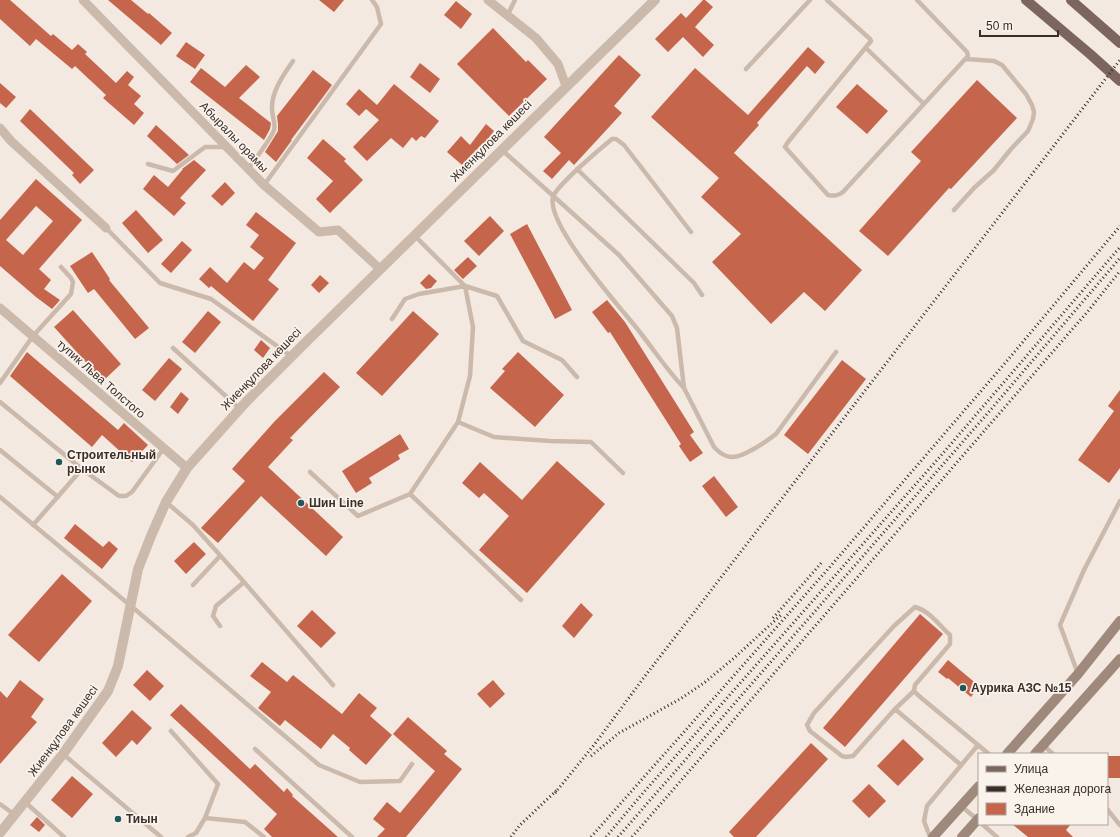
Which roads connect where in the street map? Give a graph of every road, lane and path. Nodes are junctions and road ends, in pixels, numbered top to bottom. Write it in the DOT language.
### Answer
graph roads {
  1 [pos="83,0"];
  2 [pos="372,0"];
  3 [pos="488,0"];
  4 [pos="515,0"];
  5 [pos="655,0"];
  6 [pos="810,0"];
  7 [pos="827,0"];
  8 [pos="917,0"];
  9 [pos="1026,0"];
  10 [pos="1071,0"];
  11 [pos="507,16"];
  12 [pos="1120,43"];
  13 [pos="866,48"];
  14 [pos="966,59"];
  15 [pos="293,61"];
  16 [pos="746,69"];
  17 [pos="1120,81"];
  18 [pos="566,86"];
  19 [pos="923,103"];
  20 [pos="0,128"];
  21 [pos="228,147"];
  22 [pos="501,149"];
  23 [pos="148,164"];
  24 [pos="248,168"];
  25 [pos="578,169"];
  26 [pos="264,185"];
  27 [pos="554,195"];
  28 [pos="954,210"];
  29 [pos="106,228"];
  30 [pos="691,232"];
  31 [pos="414,235"];
  32 [pos="61,267"];
  33 [pos="380,269"];
  34 [pos="465,286"];
  35 [pos="702,295"];
  36 [pos="0,308"];
  37 [pos="392,319"];
  38 [pos="34,336"];
  39 [pos="173,348"];
  40 [pos="836,352"];
  41 [pos="291,356"];
  42 [pos="577,377"];
  43 [pos="0,383"];
  44 [pos="684,388"];
  45 [pos="0,402"];
  46 [pos="240,409"];
  47 [pos="458,422"];
  48 [pos="164,448"];
  49 [pos="0,450"];
  50 [pos="187,468"];
  51 [pos="82,469"];
  52 [pos="310,472"];
  53 [pos="623,473"];
  54 [pos="410,494"];
  55 [pos="58,497"];
  56 [pos="0,498"];
  57 [pos="1120,501"];
  58 [pos="166,502"];
  59 [pos="34,525"];
  60 [pos="220,556"];
  61 [pos="244,582"];
  62 [pos="193,585"];
  63 [pos="521,600"];
  64 [pos="131,606"];
  65 [pos="1120,621"];
  66 [pos="220,626"];
  67 [pos="1120,660"];
  68 [pos="1078,674"];
  69 [pos="333,685"];
  70 [pos="914,691"];
  71 [pos="895,709"];
  72 [pos="171,731"];
  73 [pos="978,745"];
  74 [pos="1043,745"];
  75 [pos="255,749"];
  76 [pos="988,753"];
  77 [pos="1008,753"];
  78 [pos="1036,753"];
  79 [pos="1052,753"];
  80 [pos="63,754"];
  81 [pos="412,764"];
  82 [pos="961,765"];
  83 [pos="978,787"];
  84 [pos="25,802"];
  85 [pos="0,804"];
  86 [pos="961,806"];
  87 [pos="1108,810"];
  88 [pos="15,815"];
  89 [pos="205,818"];
  90 [pos="978,820"];
  91 [pos="978,822"];
  92 [pos="984,825"];
  93 [pos="1120,825"];
  94 [pos="0,833"];
  95 [pos="64,837"];
  96 [pos="160,837"];
  97 [pos="188,837"];
  98 [pos="264,837"];
  99 [pos="352,837"];
  100 [pos="932,837"];
  101 [pos="962,837"];
  102 [pos="997,837"];
  1 -- 21 [label="street, Абыралы орамы"];
  2 -- 26 [label="lane"];
  3 -- 11 [label="street"];
  4 -- 11 [label="lane"];
  5 -- 18 [label="street, Жиенқұлова көшесі"];
  6 -- 16 [label="lane"];
  7 -- 13 [label="lane"];
  8 -- 14 [label="lane"];
  9 -- 17 [label="main road"];
  10 -- 12 [label="main road"];
  11 -- 18 [label="street"];
  13 -- 19 [label="lane"];
  13 -- 19 [label="lane"];
  14 -- 19 [label="lane"];
  14 -- 28 [label="lane"];
  15 -- 24 [label="lane"];
  18 -- 22 [label="street, Жиенқұлова көшесі"];
  20 -- 29 [label="street"];
  21 -- 23 [label="lane"];
  21 -- 24 [label="street, Абыралы орамы"];
  22 -- 27 [label="lane"];
  22 -- 31 [label="street, Жиенқұлова көшесі"];
  24 -- 26 [label="street, Абыралы орамы"];
  25 -- 27 [label="lane"];
  25 -- 30 [label="lane"];
  25 -- 35 [label="lane"];
  26 -- 33 [label="street, Абыралы орамы"];
  27 -- 44 [label="lane"];
  27 -- 44 [label="lane"];
  29 -- 41 [label="lane"];
  31 -- 33 [label="street, Жиенқұлова көшесі"];
  31 -- 34 [label="lane"];
  32 -- 38 [label="lane"];
  33 -- 41 [label="street, Жиенқұлова көшесі"];
  34 -- 37 [label="lane"];
  34 -- 42 [label="lane"];
  34 -- 47 [label="lane"];
  36 -- 38 [label="street, тупик Льва Толстого"];
  38 -- 43 [label="lane"];
  38 -- 48 [label="street, тупик Льва Толстого"];
  39 -- 46 [label="lane"];
  40 -- 44 [label="lane"];
  41 -- 46 [label="street, Жиенқұлова көшесі"];
  45 -- 51 [label="lane"];
  46 -- 50 [label="street, Жиенқұлова көшесі"];
  47 -- 53 [label="lane"];
  47 -- 54 [label="lane"];
  48 -- 50 [label="street, тупик Льва Толстого"];
  48 -- 51 [label="lane"];
  49 -- 55 [label="lane"];
  50 -- 58 [label="street, Жиенқұлова көшесі"];
  51 -- 55 [label="lane"];
  52 -- 54 [label="lane"];
  54 -- 63 [label="lane"];
  55 -- 59 [label="lane"];
  56 -- 59 [label="lane"];
  57 -- 68 [label="lane"];
  58 -- 60 [label="lane"];
  58 -- 64 [label="street, Жиенқұлова көшесі"];
  59 -- 64 [label="lane"];
  60 -- 61 [label="lane"];
  60 -- 62 [label="lane"];
  61 -- 66 [label="lane"];
  61 -- 69 [label="lane"];
  64 -- 80 [label="street, Жиенқұлова көшесі"];
  64 -- 81 [label="lane"];
  65 -- 68 [label="main road"];
  67 -- 74 [label="main road"];
  68 -- 77 [label="main road"];
  70 -- 71 [label="lane"];
  70 -- 71 [label="lane"];
  70 -- 73 [label="lane"];
  71 -- 82 [label="lane"];
  72 -- 89 [label="lane"];
  73 -- 76 [label="lane"];
  73 -- 82 [label="lane"];
  74 -- 78 [label="main road"];
  74 -- 79 [label="lane"];
  75 -- 99 [label="lane"];
  80 -- 84 [label="street, Жиенқұлова көшесі"];
  80 -- 96 [label="lane"];
  82 -- 100 [label="lane"];
  83 -- 86 [label="main road"];
  84 -- 88 [label="street, Жиенқұлова көшесі"];
  84 -- 95 [label="lane"];
  85 -- 88 [label="lane"];
  86 -- 90 [label="lane"];
  86 -- 100 [label="main road"];
  87 -- 93 [label="lane"];
  88 -- 94 [label="street, Жиенқұлова көшесі"];
  89 -- 97 [label="lane"];
  89 -- 98 [label="lane"];
  91 -- 101 [label="main road"];
  92 -- 102 [label="lane"];
}
